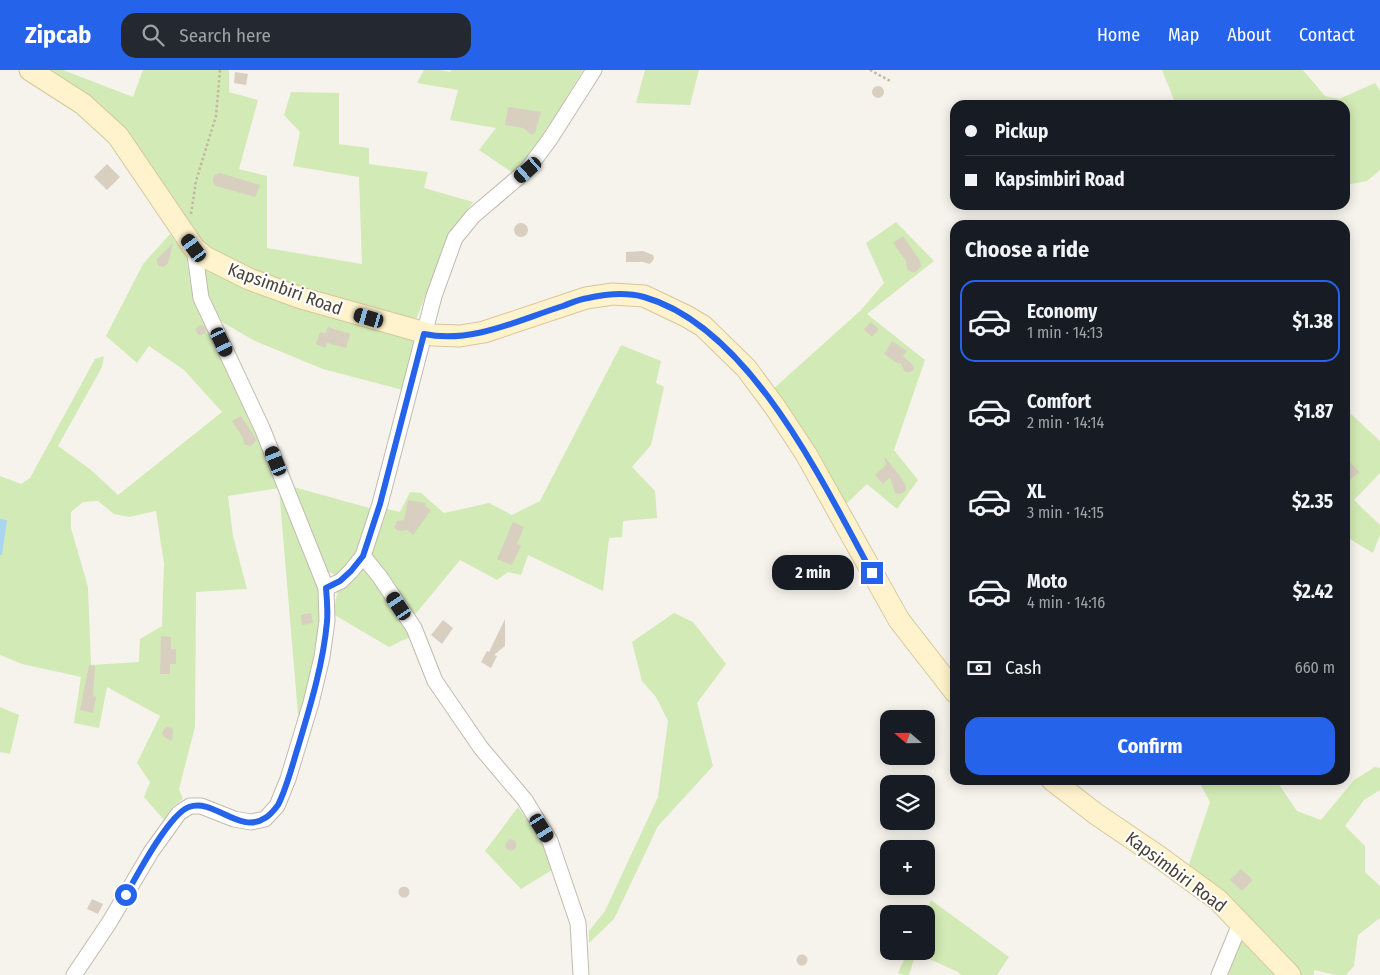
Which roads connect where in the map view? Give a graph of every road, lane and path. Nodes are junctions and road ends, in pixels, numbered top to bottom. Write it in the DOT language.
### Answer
graph roads {
  1 [pos="30,70"];
  2 [pos="220,70"];
  3 [pos="594,70"];
  4 [pos="870,70"];
  5 [pos="892,82"];
  6 [pos="192,222"];
  7 [pos="194,248"];
  8 [pos="424,334"];
  9 [pos="363,556"];
  10 [pos="326,588"];
  11 [pos="950,685"];
  12 [pos="1058,785"];
  13 [pos="1240,924"];
  14 [pos="74,975"];
  15 [pos="581,975"];
  16 [pos="1219,975"];
  17 [pos="1290,975"];
  1 -- 7 [label="street, Kapsimbiri Road"];
  2 -- 6 [label="path"];
  3 -- 8 [label="street"];
  4 -- 5 [label="path"];
  7 -- 8 [label="street, Kapsimbiri Road"];
  7 -- 10 [label="street"];
  8 -- 9 [label="street"];
  8 -- 11 [label="street, Kapsimbiri Road"];
  9 -- 10 [label="street"];
  9 -- 15 [label="street"];
  10 -- 14 [label="street"];
  12 -- 13 [label="street, Kapsimbiri Road"];
  13 -- 16 [label="street"];
  13 -- 17 [label="street, Kapsimbiri Road"];
}
